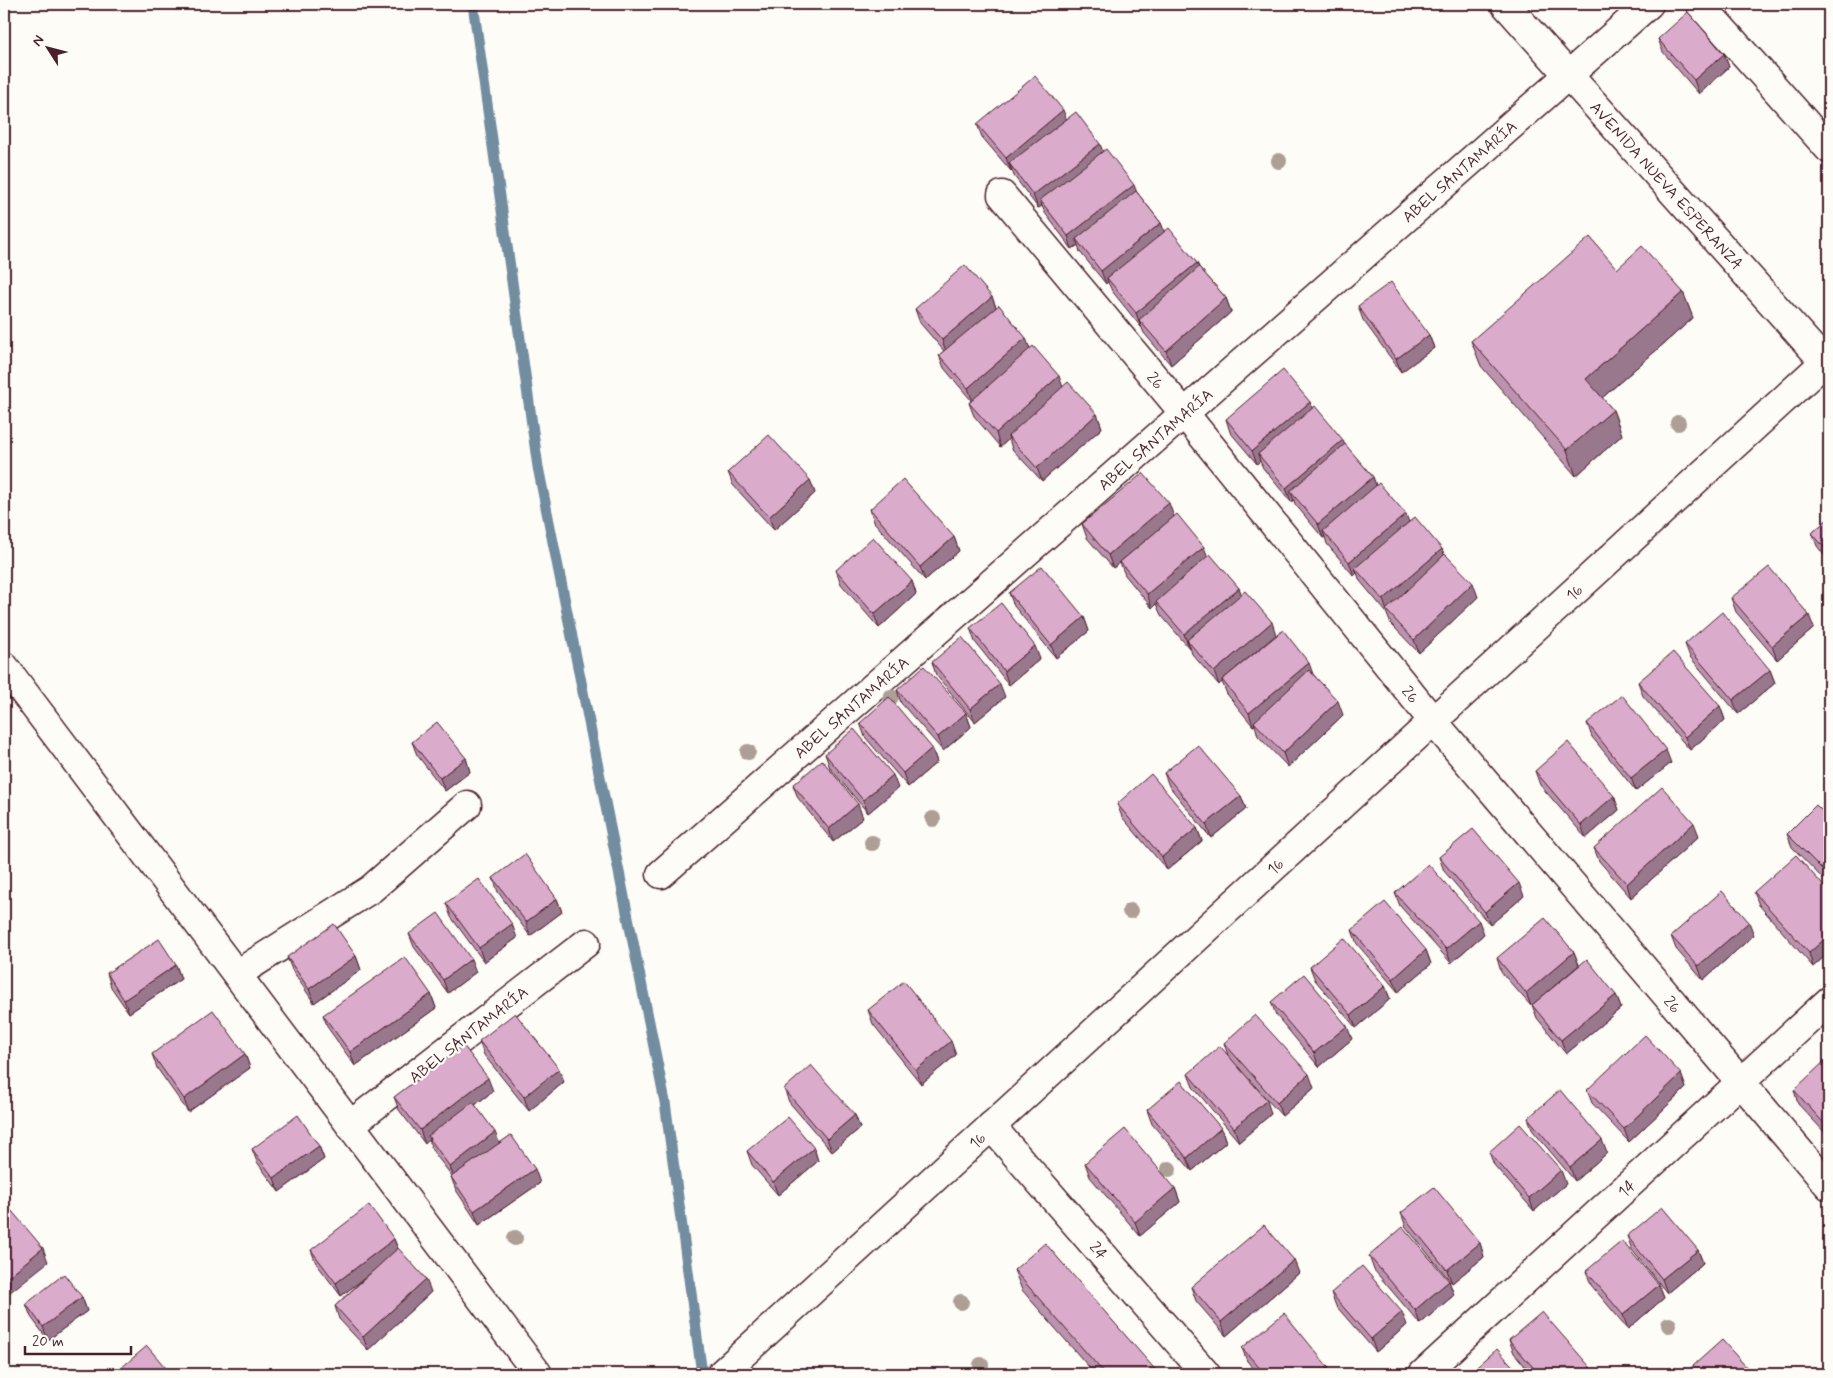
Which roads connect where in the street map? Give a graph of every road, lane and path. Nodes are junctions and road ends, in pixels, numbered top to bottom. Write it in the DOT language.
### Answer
graph roads {
  1 [pos="1505,4"];
  2 [pos="1649,4"];
  3 [pos="1700,4"];
  4 [pos="1568,75"];
  5 [pos="1829,150"];
  6 [pos="1002,195"];
  7 [pos="1828,362"];
  8 [pos="1184,413"];
  9 [pos="4,666"];
  10 [pos="1433,721"];
  11 [pos="467,805"];
  12 [pos="661,874"];
  13 [pos="586,943"];
  14 [pos="237,974"];
  15 [pos="1829,1001"];
  16 [pos="1740,1083"];
  17 [pos="350,1124"];
  18 [pos="991,1126"];
  19 [pos="1829,1186"];
  20 [pos="538,1374"];
  21 [pos="721,1374"];
  22 [pos="1206,1374"];
  23 [pos="1422,1374"];
  1 -- 4 [label="street, AVENIDA NUEVA ESPERANZA"];
  2 -- 4 [label="street, ABEL SANTAMARÍA"];
  3 -- 5 [label="street"];
  4 -- 7 [label="street, AVENIDA NUEVA ESPERANZA"];
  4 -- 8 [label="street, ABEL SANTAMARÍA"];
  6 -- 8 [label="street, 26"];
  7 -- 10 [label="street, 16"];
  8 -- 10 [label="street, 26"];
  8 -- 12 [label="street, ABEL SANTAMARÍA"];
  9 -- 14 [label="street"];
  10 -- 16 [label="street, 26"];
  10 -- 18 [label="street, 16"];
  11 -- 14 [label="street"];
  13 -- 17 [label="street, ABEL SANTAMARÍA"];
  14 -- 17 [label="street"];
  15 -- 16 [label="street, 14"];
  16 -- 19 [label="street, 26"];
  16 -- 23 [label="street, 14"];
  17 -- 20 [label="street"];
  18 -- 21 [label="street, 16"];
  18 -- 22 [label="street, 24"];
}
